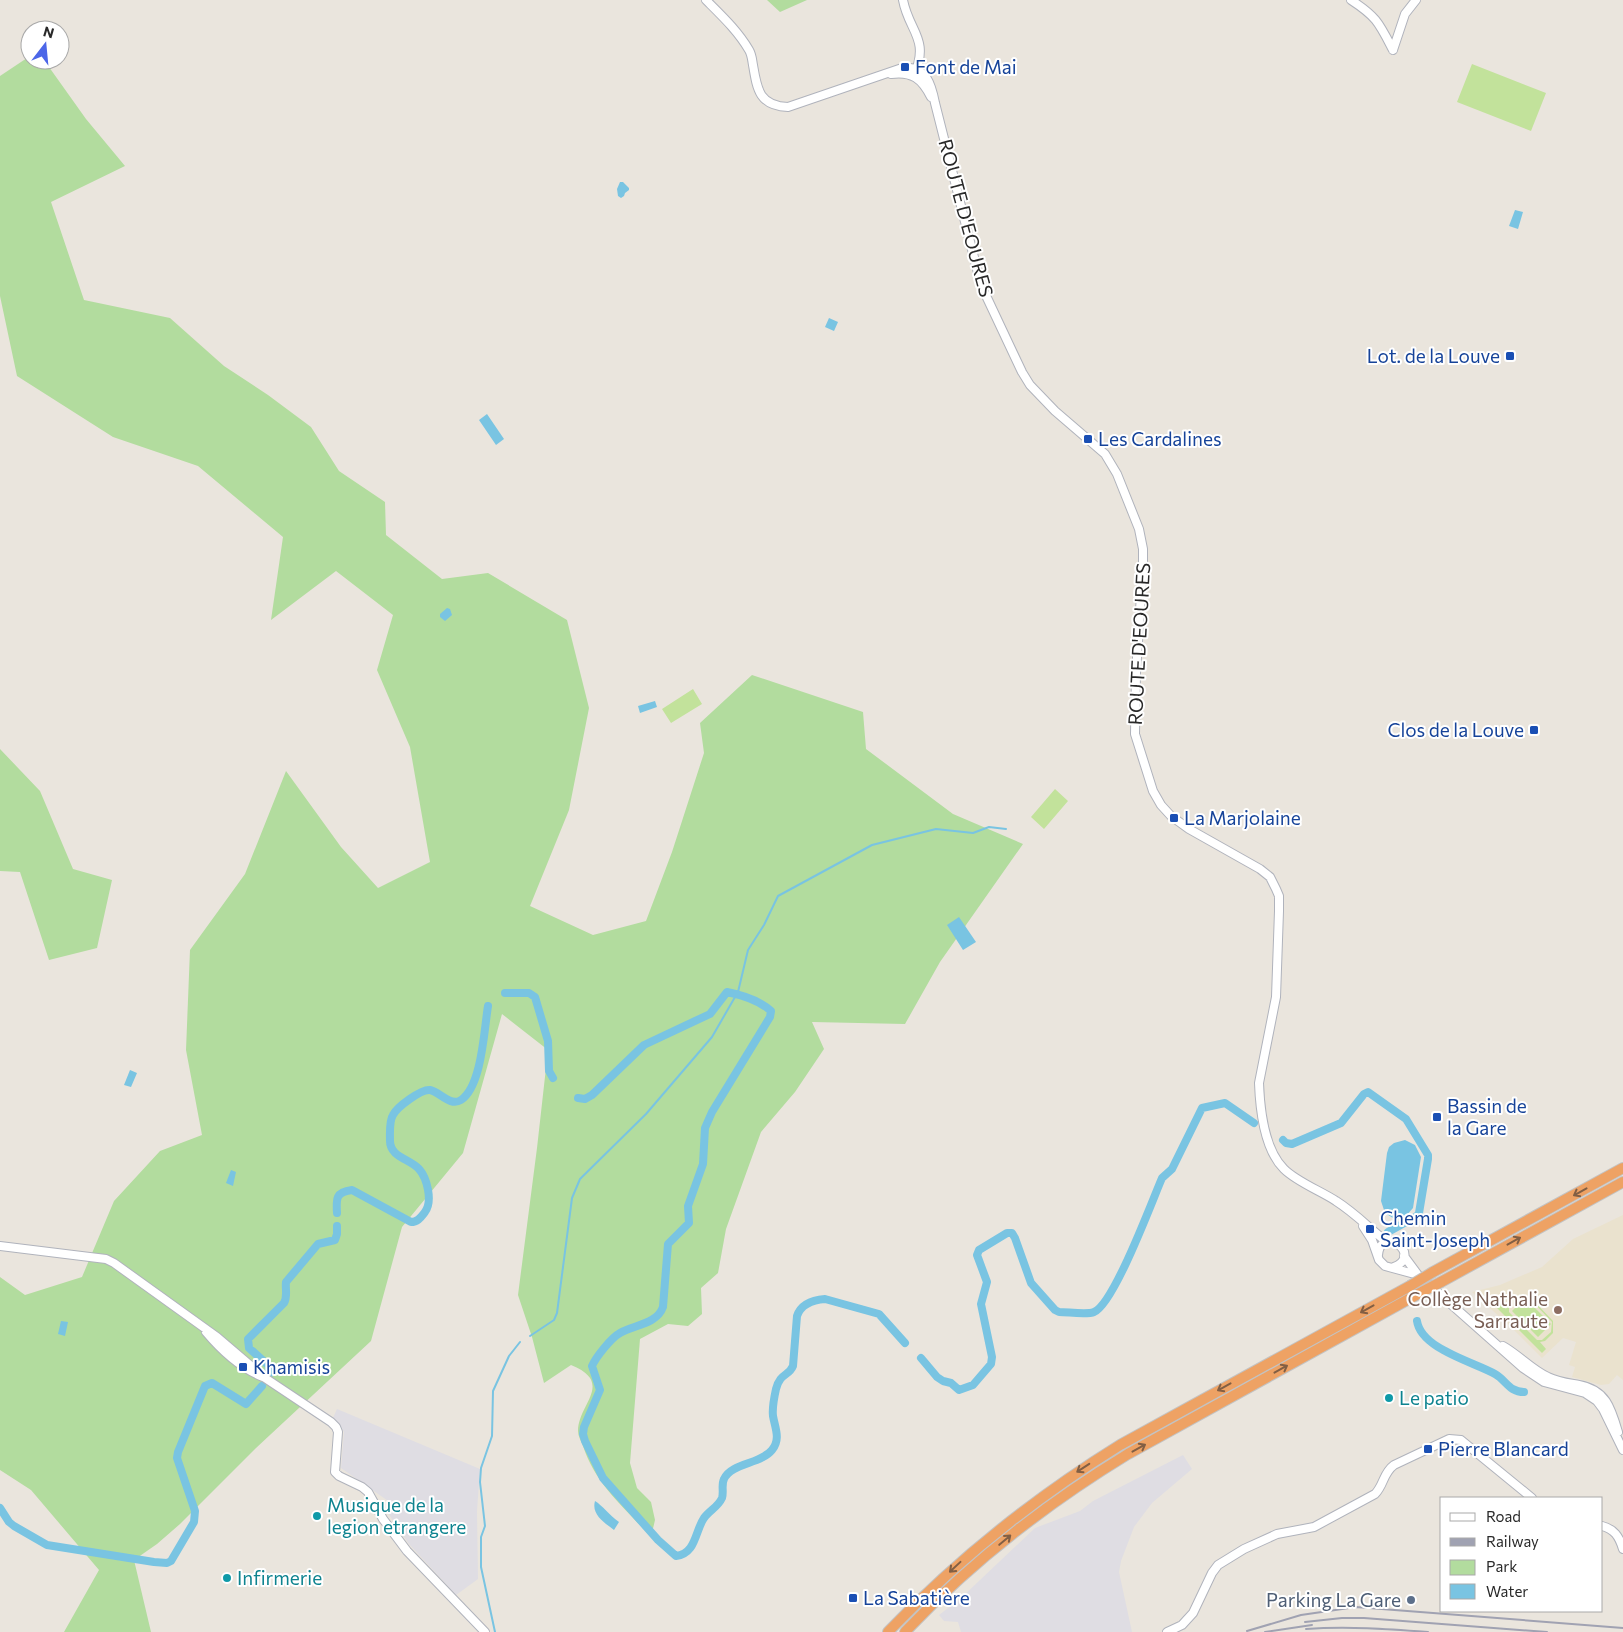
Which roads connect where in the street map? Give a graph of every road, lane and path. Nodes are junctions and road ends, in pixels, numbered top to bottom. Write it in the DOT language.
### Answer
graph roads {
  1 [pos="706,0"];
  2 [pos="903,0"];
  3 [pos="1351,0"];
  4 [pos="1416,0"];
  5 [pos="916,72"];
  6 [pos="1623,1168"];
  7 [pos="1623,1182"];
  8 [pos="1359,1220"];
  9 [pos="1388,1242"];
  10 [pos="0,1246"];
  11 [pos="1378,1256"];
  12 [pos="1404,1256"];
  13 [pos="1394,1267"];
  14 [pos="1418,1275"];
  15 [pos="1623,1449"];
  16 [pos="1531,1497"];
  17 [pos="1603,1526"];
  18 [pos="1623,1548"];
  19 [pos="485,1632"];
  20 [pos="888,1632"];
  21 [pos="905,1632"];
  22 [pos="1168,1632"];
  1 -- 5 [label="street"];
  2 -- 5 [label="street"];
  3 -- 4 [label="street"];
  5 -- 8 [label="street, ROUTE D'EOURES"];
  6 -- 20 [label="highway, one-way, bridge"];
  21 -- 7 [label="highway, one-way, bridge"];
  8 -- 9 [label="street, ROUTE D'EOURES"];
  8 -- 11 [label="street, ROUTE D'EOURES"];
  9 -- 11 [label="street"];
  9 -- 12 [label="street"];
  10 -- 19 [label="street"];
  11 -- 13 [label="street"];
  12 -- 13 [label="street"];
  12 -- 14 [label="street"];
  13 -- 14 [label="street"];
  14 -- 15 [label="street"];
  16 -- 22 [label="street"];
  17 -- 18 [label="street"];
}
